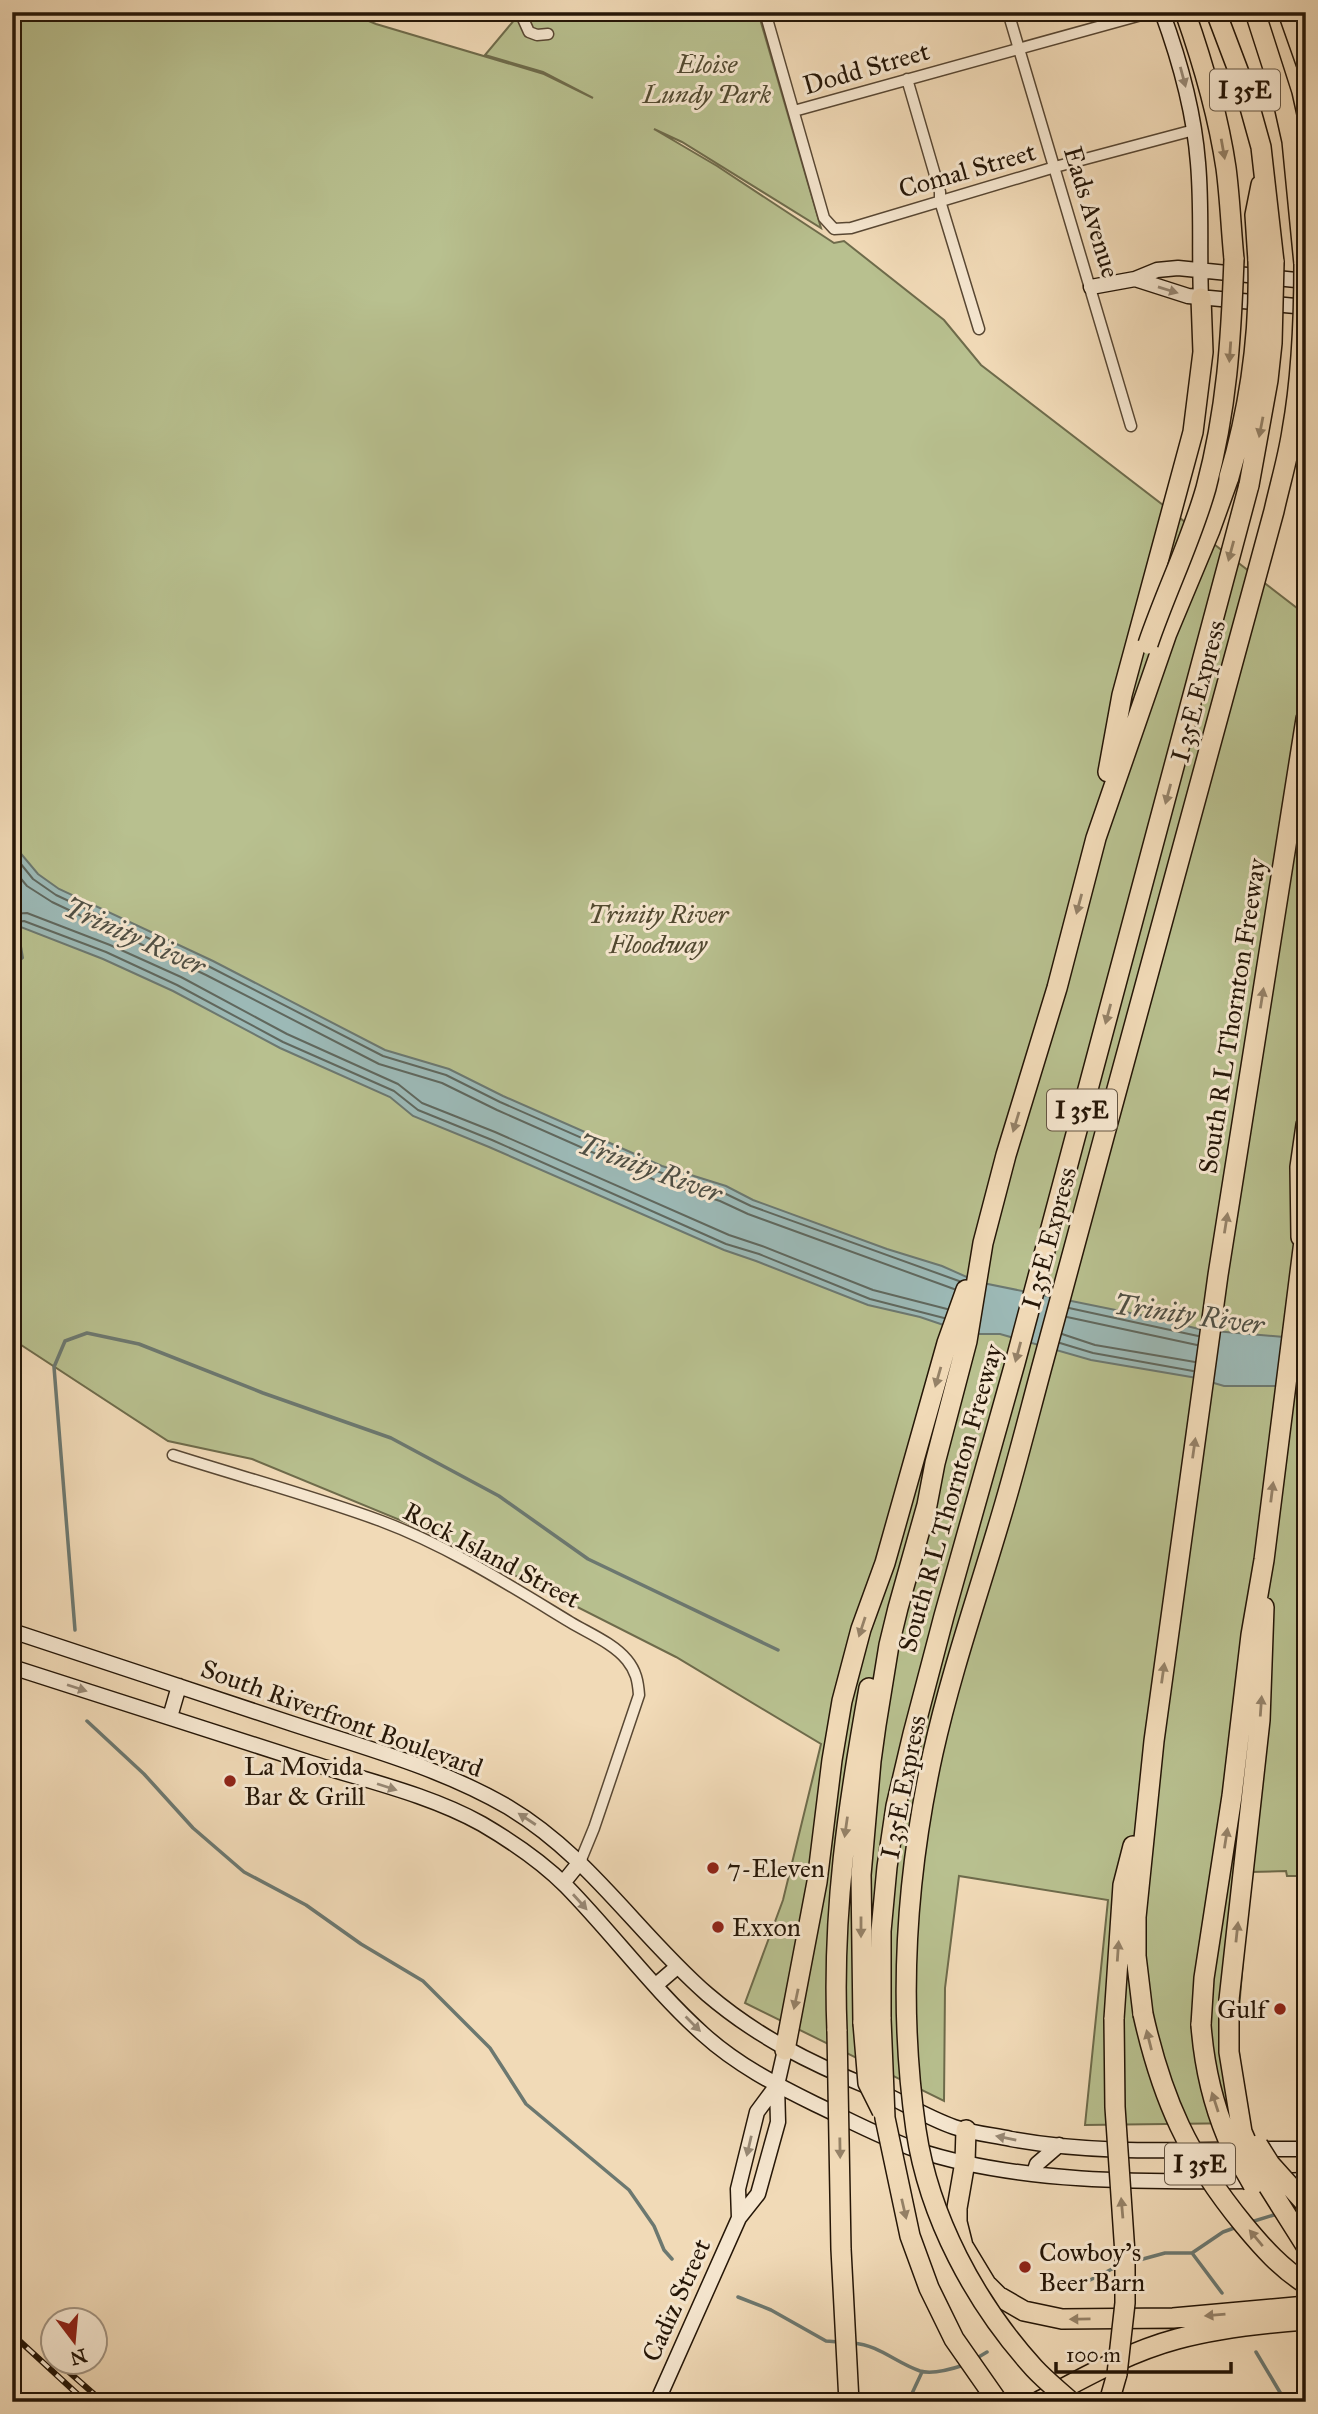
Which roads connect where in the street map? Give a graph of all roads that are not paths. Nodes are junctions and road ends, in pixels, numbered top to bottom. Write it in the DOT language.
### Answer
graph roads {
  1 [pos="520,12"];
  2 [pos="765,12"];
  3 [pos="1008,12"];
  4 [pos="1152,12"];
  5 [pos="1162,12"];
  6 [pos="1185,12"];
  7 [pos="1216,12"];
  8 [pos="1255,12"];
  9 [pos="1289,12"];
  10 [pos="548,34"];
  11 [pos="1019,50"];
  12 [pos="1306,63"];
  13 [pos="908,79"];
  14 [pos="794,111"];
  15 [pos="1194,130"];
  16 [pos="1055,167"];
  17 [pos="940,201"];
  18 [pos="1266,262"];
  19 [pos="1200,270"];
  20 [pos="1305,272"];
  21 [pos="1135,279"];
  22 [pos="1091,288"];
  23 [pos="1201,298"];
  24 [pos="1306,307"];
  25 [pos="979,329"];
  26 [pos="1131,426"];
  27 [pos="1306,719"];
  28 [pos="1112,751"];
  29 [pos="1096,838"];
  30 [pos="1306,1125"];
  31 [pos="1306,1225"];
  32 [pos="983,1243"];
  33 [pos="1301,1262"];
  34 [pos="173,1455"];
  35 [pos="1264,1560"];
  36 [pos="12,1631"];
  37 [pos="12,1667"];
  38 [pos="179,1686"];
  39 [pos="170,1717"];
  40 [pos="863,1760"];
  41 [pos="1149,1780"];
  42 [pos="580,1861"];
  43 [pos="563,1884"];
  44 [pos="677,1967"];
  45 [pos="1204,1978"];
  46 [pos="656,1985"];
  47 [pos="872,2021"];
  48 [pos="785,2050"];
  49 [pos="777,2085"];
  50 [pos="967,2130"];
  51 [pos="1059,2146"];
  52 [pos="1276,2148"];
  53 [pos="1306,2149"];
  54 [pos="965,2162"];
  55 [pos="1034,2173"];
  56 [pos="1146,2180"];
  57 [pos="1306,2180"];
  58 [pos="1306,2204"];
  59 [pos="739,2218"];
  60 [pos="1306,2238"];
  61 [pos="1306,2246"];
  62 [pos="1306,2284"];
  63 [pos="1306,2306"];
  64 [pos="1306,2320"];
  65 [pos="657,2402"];
  66 [pos="849,2402"];
  67 [pos="998,2402"];
  68 [pos="1038,2402"];
  69 [pos="1071,2402"];
  70 [pos="1109,2402"];
  1 -- 10 [label="street"];
  2 -- 14 [label="street"];
  3 -- 11 [label="street, Eads Avenue"];
  4 -- 11 [label="street, Dodd Street"];
  5 -- 15 [label="main road, one-way"];
  6 -- 28 [label="highway, one-way, bridge"];
  7 -- 18 [label="highway, I 35E"];
  8 -- 20 [label="highway, I 35E Express"];
  9 -- 12 [label="highway, I 35E"];
  11 -- 13 [label="street, Dodd Street"];
  11 -- 16 [label="street, Eads Avenue"];
  13 -- 14 [label="street, Dodd Street"];
  13 -- 17 [label="street"];
  14 -- 17 [label="street, Comal Street"];
  15 -- 16 [label="street, Comal Street"];
  15 -- 19 [label="main road"];
  16 -- 17 [label="street, Comal Street"];
  16 -- 22 [label="street, Eads Avenue"];
  17 -- 25 [label="street"];
  18 -- 29 [label="highway, bridge"];
  18 -- 47 [label="highway, South R L Thornton Freeway / I 35E, one-way, bridge"];
  19 -- 20 [label="main road"];
  19 -- 21 [label="main road"];
  19 -- 23 [label="main road"];
  20 -- 69 [label="highway, I 35E Express, bridge"];
  21 -- 22 [label="main road"];
  21 -- 23 [label="main road, one-way"];
  22 -- 26 [label="street, Eads Avenue"];
  23 -- 24 [label="main road"];
  23 -- 28 [label="highway"];
  41 -- 27 [label="highway, South R L Thornton Freeway / I 35E, one-way"];
  28 -- 29 [label="highway"];
  29 -- 32 [label="highway, one-way"];
  30 -- 33 [label="highway"];
  31 -- 33 [label="highway"];
  32 -- 40 [label="highway"];
  32 -- 48 [label="highway, one-way"];
  35 -- 33 [label="highway, one-way"];
  34 -- 42 [label="street, Rock Island Street"];
  45 -- 35 [label="highway, one-way"];
  61 -- 35 [label="highway, one-way, bridge"];
  36 -- 38 [label="main road, South Riverfront Boulevard"];
  37 -- 39 [label="main road, South Riverfront Boulevard, one-way"];
  38 -- 39 [label="main road"];
  42 -- 38 [label="main road, South Riverfront Boulevard, one-way"];
  39 -- 43 [label="main road, South Riverfront Boulevard, one-way"];
  40 -- 47 [label="highway, one-way"];
  40 -- 66 [label="highway, one-way, bridge"];
  62 -- 41 [label="highway, I 35E, one-way, bridge"];
  70 -- 41 [label="highway, one-way, bridge"];
  42 -- 43 [label="main road"];
  42 -- 44 [label="main road, South Riverfront Boulevard"];
  43 -- 46 [label="main road, South Riverfront Boulevard, one-way"];
  44 -- 46 [label="main road"];
  44 -- 48 [label="main road, South Riverfront Boulevard"];
  45 -- 58 [label="highway, bridge"];
  60 -- 45 [label="highway, one-way, bridge"];
  46 -- 49 [label="main road, South Riverfront Boulevard, one-way"];
  47 -- 67 [label="highway, I 35E, one-way, bridge"];
  48 -- 49 [label="main road, Cadiz Street"];
  48 -- 50 [label="main road, South Riverfront Boulevard"];
  49 -- 54 [label="main road, South Riverfront Boulevard"];
  49 -- 59 [label="main road, Cadiz Street, one-way"];
  49 -- 59 [label="main road, Cadiz Street"];
  51 -- 50 [label="main road, South Riverfront Boulevard, one-way"];
  50 -- 54 [label="highway"];
  51 -- 52 [label="main road, South Riverfront Boulevard"];
  51 -- 55 [label="main road"];
  52 -- 53 [label="main road, South Riverfront Boulevard"];
  52 -- 56 [label="main road"];
  54 -- 55 [label="main road, South Riverfront Boulevard"];
  63 -- 54 [label="highway, one-way"];
  55 -- 56 [label="main road, South Riverfront Boulevard"];
  56 -- 57 [label="main road, South Riverfront Boulevard"];
  59 -- 65 [label="main road, Cadiz Street"];
  64 -- 68 [label="highway"];
}
